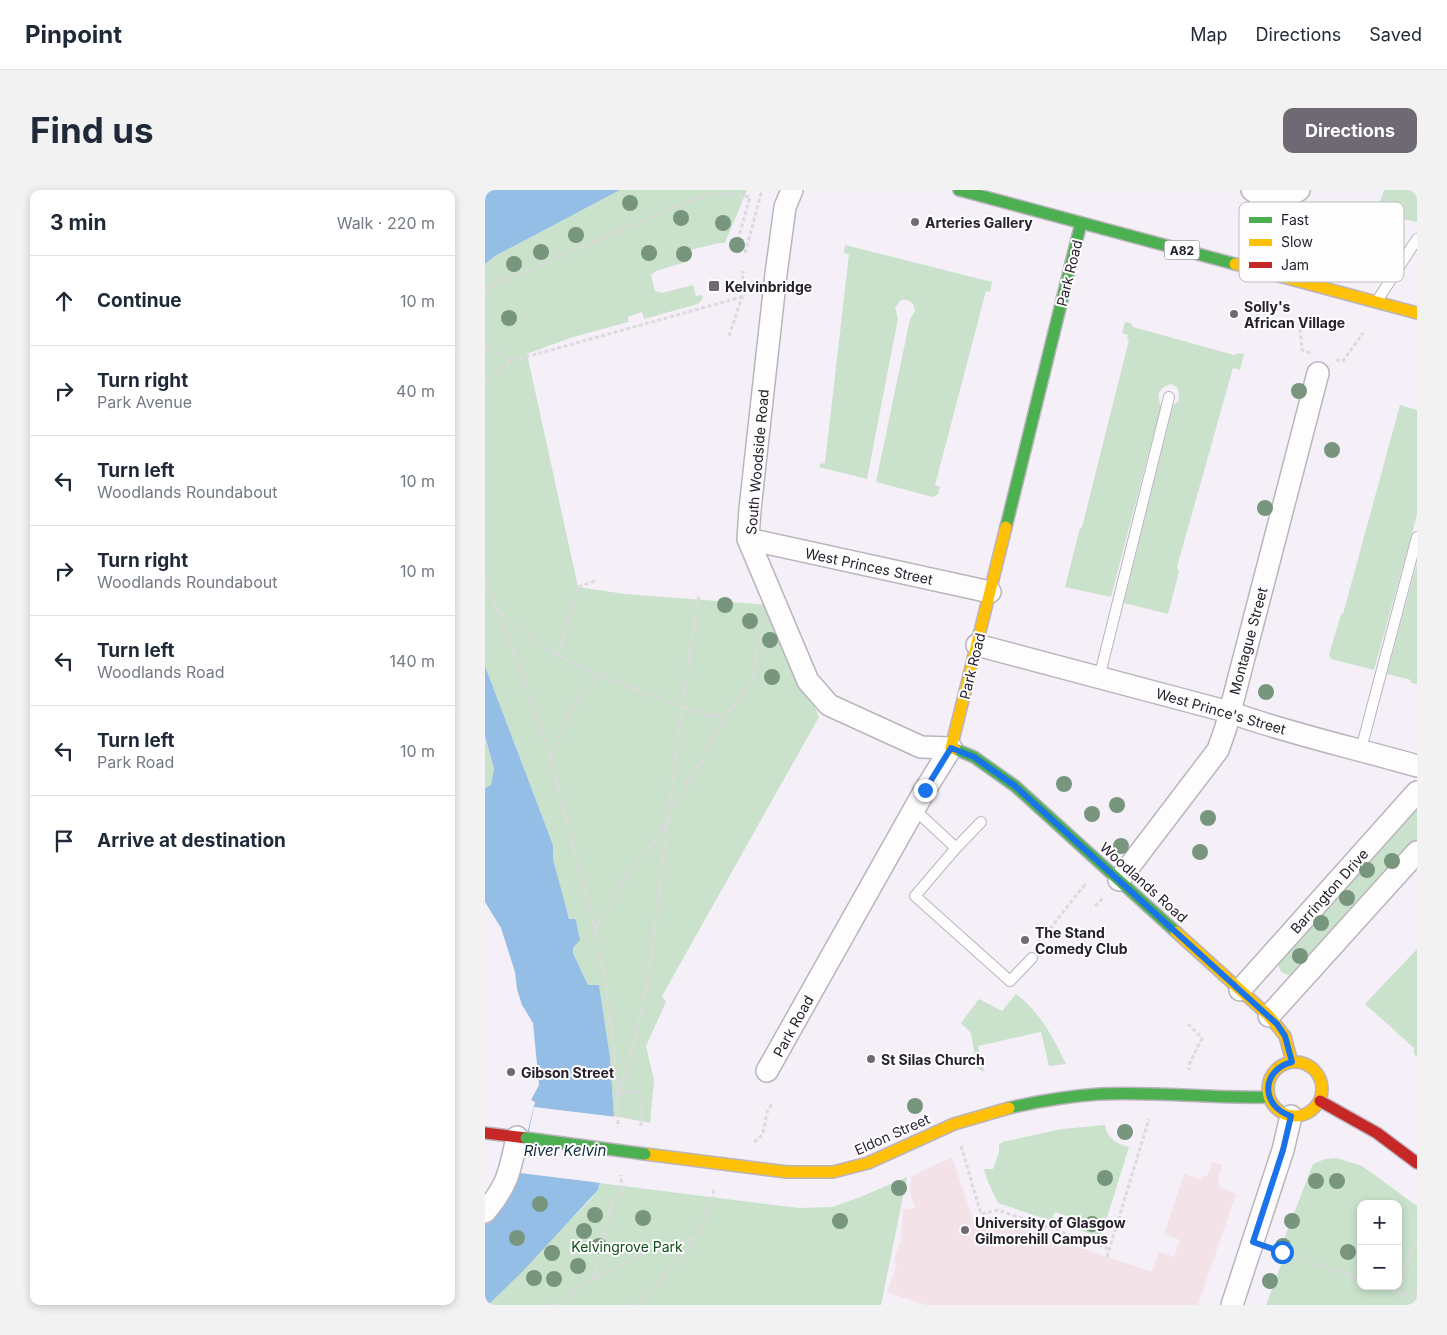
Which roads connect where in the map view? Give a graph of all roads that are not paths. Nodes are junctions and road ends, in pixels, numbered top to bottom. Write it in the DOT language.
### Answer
graph roads {
  1 [pos="792,190"];
  2 [pos="959,190"];
  3 [pos="1252,190"];
  4 [pos="1299,190"];
  5 [pos="1081,223"];
  6 [pos="1417,239"];
  7 [pos="1404,259"];
  8 [pos="1239,265"];
  9 [pos="1302,282"];
  10 [pos="1390,282"];
  11 [pos="1377,302"];
  12 [pos="1417,313"];
  13 [pos="1321,362"];
  14 [pos="1169,396"];
  15 [pos="1417,537"];
  16 [pos="748,539"];
  17 [pos="990,592"];
  18 [pos="977,645"];
  19 [pos="1099,678"];
  20 [pos="1229,712"];
  21 [pos="951,748"];
  22 [pos="1361,750"];
  23 [pos="1417,766"];
  24 [pos="1417,792"];
  25 [pos="915,809"];
  26 [pos="981,822"];
  27 [pos="956,848"];
  28 [pos="1417,852"];
  29 [pos="1119,880"];
  30 [pos="1032,958"];
  31 [pos="1240,990"];
  32 [pos="1269,1016"];
  33 [pos="1292,1062"];
  34 [pos="767,1071"];
  35 [pos="1269,1097"];
  36 [pos="1320,1101"];
  37 [pos="1291,1116"];
  38 [pos="485,1133"];
  39 [pos="522,1138"];
  40 [pos="1417,1163"];
  41 [pos="485,1212"];
  42 [pos="1232,1305"];
  1 -- 16 [label="street, South Woodside Road"];
  2 -- 5 [label="street, A82"];
  3 -- 4 [label="street"];
  5 -- 8 [label="street, A82"];
  5 -- 17 [label="street, Park Road"];
  6 -- 7 [label="lane"];
  9 -- 11 [label="street, A82"];
  10 -- 11 [label="lane"];
  11 -- 12 [label="street, A82"];
  13 -- 20 [label="street, Montague Street"];
  14 -- 19 [label="lane"];
  15 -- 22 [label="lane"];
  16 -- 17 [label="street, West Princes Street"];
  16 -- 21 [label="street, South Woodside Road"];
  17 -- 18 [label="street, Park Road"];
  18 -- 19 [label="street, West Prince's Street"];
  18 -- 21 [label="street, Park Road"];
  19 -- 20 [label="street, West Prince's Street"];
  20 -- 22 [label="street, West Prince's Street"];
  20 -- 29 [label="street, Montague Street"];
  21 -- 25 [label="street, Park Road"];
  21 -- 29 [label="street, Woodlands Road"];
  22 -- 23 [label="street, West Prince's Street"];
  24 -- 31 [label="street, Barrington Drive"];
  25 -- 27 [label="lane"];
  25 -- 34 [label="street, Park Road"];
  26 -- 27 [label="lane"];
  27 -- 30 [label="lane"];
  28 -- 32 [label="street"];
  29 -- 31 [label="street, Woodlands Road"];
  31 -- 32 [label="street, Woodlands Road"];
  32 -- 33 [label="street, Woodlands Road"];
  33 -- 35 [label="street"];
  33 -- 36 [label="street"];
  35 -- 37 [label="street"];
  35 -- 39 [label="street, Eldon Street, bridge"];
  36 -- 37 [label="street"];
  36 -- 40 [label="street"];
  37 -- 42 [label="street"];
  38 -- 39 [label="street"];
  39 -- 41 [label="street"];
}
